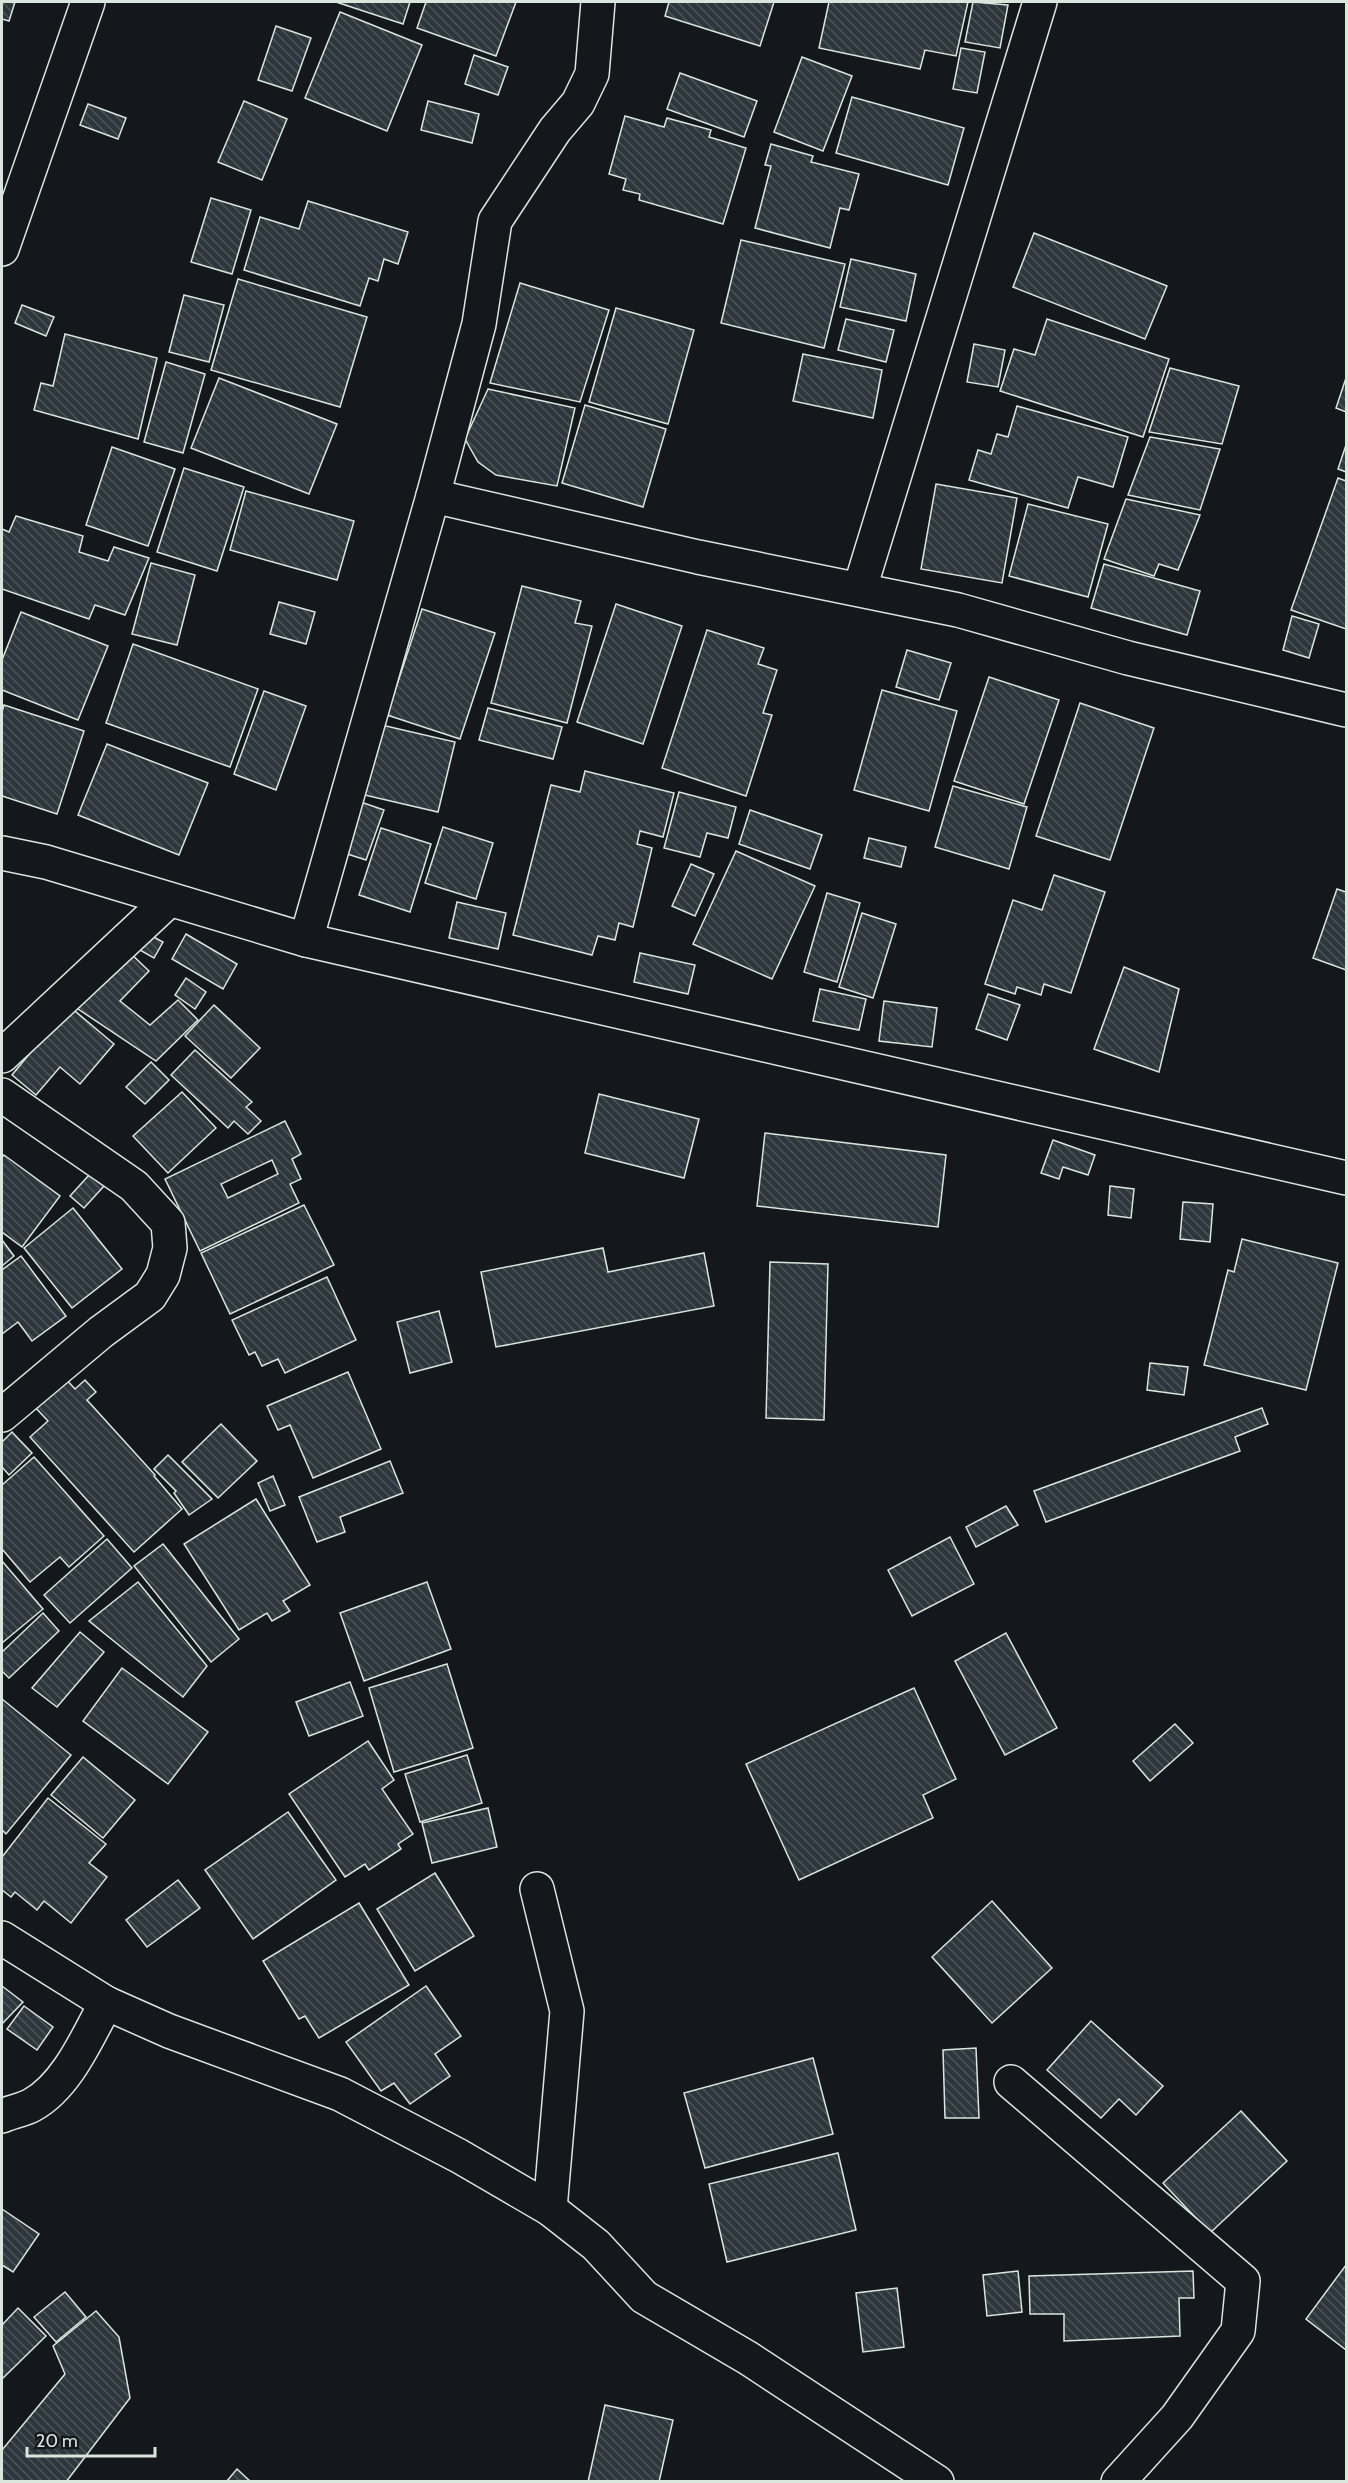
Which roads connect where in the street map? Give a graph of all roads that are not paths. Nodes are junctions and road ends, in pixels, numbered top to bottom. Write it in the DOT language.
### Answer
graph roads {
  1 [pos="88,2"];
  2 [pos="598,2"];
  3 [pos="1040,2"];
  4 [pos="2,249"];
  5 [pos="433,496"];
  6 [pos="860,588"];
  7 [pos="1347,710"];
  8 [pos="2,853"];
  9 [pos="169,900"];
  10 [pos="306,940"];
  11 [pos="2,1056"];
  12 [pos="2,1095"];
  13 [pos="1347,1178"];
  14 [pos="2,1415"];
  15 [pos="537,1889"];
  16 [pos="2,1938"];
  17 [pos="106,2003"];
  18 [pos="1011,2082"];
  19 [pos="2,2116"];
  20 [pos="550,2209"];
  21 [pos="937,2481"];
  22 [pos="1119,2481"];
  1 -- 4 [label="street"];
  2 -- 5 [label="street"];
  3 -- 6 [label="street"];
  5 -- 6 [label="street"];
  5 -- 10 [label="street"];
  6 -- 7 [label="street"];
  8 -- 9 [label="street"];
  9 -- 10 [label="street"];
  9 -- 11 [label="street"];
  10 -- 13 [label="street"];
  12 -- 14 [label="street"];
  15 -- 20 [label="street"];
  16 -- 17 [label="street"];
  17 -- 19 [label="street"];
  17 -- 20 [label="street"];
  18 -- 22 [label="street"];
  20 -- 21 [label="street"];
}
